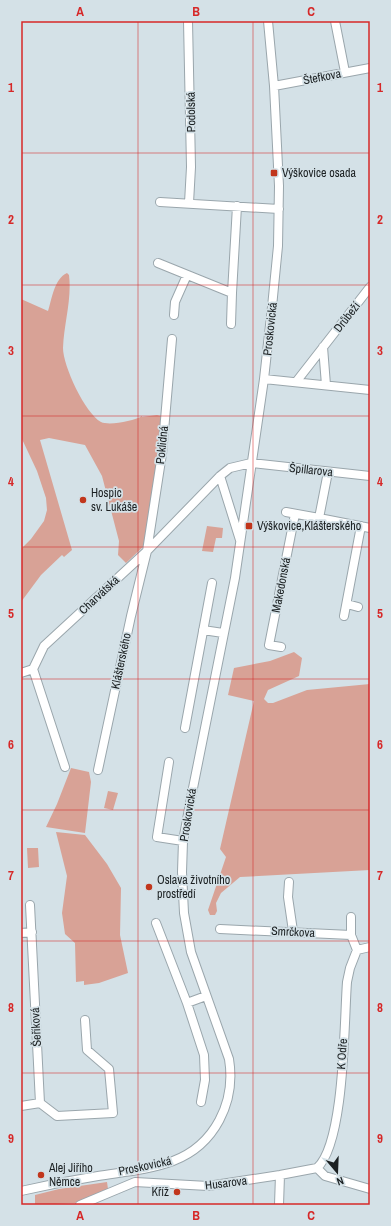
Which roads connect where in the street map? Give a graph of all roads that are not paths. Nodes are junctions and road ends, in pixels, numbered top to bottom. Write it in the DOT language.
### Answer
graph roads {
  1 [pos="188,21"];
  2 [pos="268,21"];
  3 [pos="335,21"];
  4 [pos="370,68"];
  5 [pos="345,72"];
  6 [pos="274,86"];
  7 [pos="160,202"];
  8 [pos="189,203"];
  9 [pos="237,206"];
  10 [pos="279,209"];
  11 [pos="158,262"];
  12 [pos="187,275"];
  13 [pos="370,287"];
  14 [pos="232,293"];
  15 [pos="174,315"];
  16 [pos="231,324"];
  17 [pos="172,339"];
  18 [pos="323,347"];
  19 [pos="264,379"];
  20 [pos="296,382"];
  21 [pos="326,386"];
  22 [pos="370,390"];
  23 [pos="251,463"];
  24 [pos="328,472"];
  25 [pos="220,476"];
  26 [pos="370,476"];
  27 [pos="286,512"];
  28 [pos="295,514"];
  29 [pos="319,518"];
  30 [pos="361,526"];
  31 [pos="370,528"];
  32 [pos="240,542"];
  33 [pos="147,551"];
  34 [pos="212,583"];
  35 [pos="346,604"];
  36 [pos="358,607"];
  37 [pos="344,616"];
  38 [pos="204,630"];
  39 [pos="223,633"];
  40 [pos="281,647"];
  41 [pos="33,669"];
  42 [pos="21,673"];
  43 [pos="185,728"];
  44 [pos="169,762"];
  45 [pos="66,767"];
  46 [pos="98,770"];
  47 [pos="184,841"];
  48 [pos="289,882"];
  49 [pos="30,905"];
  50 [pos="351,917"];
  51 [pos="156,923"];
  52 [pos="220,929"];
  53 [pos="294,931"];
  54 [pos="32,932"];
  55 [pos="21,933"];
  56 [pos="351,935"];
  57 [pos="370,947"];
  58 [pos="357,950"];
  59 [pos="206,996"];
  60 [pos="187,1003"];
  61 [pos="85,1020"];
  62 [pos="201,1102"];
  63 [pos="40,1103"];
  64 [pos="21,1106"];
  65 [pos="317,1168"];
  66 [pos="280,1176"];
  67 [pos="370,1189"];
  68 [pos="21,1191"];
  69 [pos="80,1205"];
  70 [pos="279,1205"];
  1 -- 8 [label="street, Podolská"];
  2 -- 6 [label="street, Proskovická"];
  3 -- 5 [label="street"];
  4 -- 5 [label="street, Štefkova"];
  5 -- 6 [label="street, Štefkova"];
  6 -- 10 [label="street, Proskovická"];
  7 -- 8 [label="street"];
  8 -- 9 [label="street"];
  9 -- 10 [label="street"];
  9 -- 14 [label="street"];
  10 -- 19 [label="street, Proskovická"];
  11 -- 12 [label="street"];
  12 -- 14 [label="street"];
  12 -- 15 [label="street"];
  13 -- 18 [label="street, Drůbeží"];
  14 -- 16 [label="street"];
  17 -- 33 [label="street, Poklidná"];
  18 -- 20 [label="street, Drůbeží"];
  18 -- 21 [label="street"];
  19 -- 20 [label="street"];
  19 -- 23 [label="street, Proskovická"];
  20 -- 21 [label="street"];
  21 -- 22 [label="street"];
  23 -- 24 [label="street, Špillarova"];
  23 -- 25 [label="street, Charvátská"];
  23 -- 32 [label="street, Proskovická"];
  24 -- 26 [label="street, Špillarova"];
  24 -- 29 [label="street"];
  25 -- 32 [label="street"];
  25 -- 33 [label="street, Charvátská"];
  27 -- 28 [label="street"];
  28 -- 29 [label="street"];
  28 -- 40 [label="street, Makedonská"];
  29 -- 30 [label="street"];
  30 -- 31 [label="street"];
  30 -- 35 [label="street"];
  32 -- 39 [label="street, Proskovická"];
  33 -- 41 [label="street, Charvátská"];
  33 -- 46 [label="street, Klášterského"];
  34 -- 38 [label="street"];
  35 -- 36 [label="street"];
  35 -- 37 [label="street"];
  38 -- 39 [label="street"];
  38 -- 43 [label="street"];
  39 -- 47 [label="street, Proskovická"];
  41 -- 42 [label="street"];
  41 -- 45 [label="street"];
  44 -- 47 [label="street"];
  47 -- 59 [label="street, Proskovická"];
  48 -- 53 [label="street"];
  49 -- 54 [label="street, Šeříková"];
  50 -- 56 [label="street"];
  51 -- 60 [label="street"];
  52 -- 53 [label="street, Smrčkova"];
  53 -- 56 [label="street, Smrčkova"];
  54 -- 55 [label="street"];
  54 -- 63 [label="street, Šeříková"];
  56 -- 58 [label="street"];
  57 -- 58 [label="street"];
  58 -- 65 [label="street, K Odře"];
  59 -- 60 [label="street"];
  59 -- 68 [label="street, Proskovická"];
  60 -- 62 [label="street"];
  61 -- 63 [label="street"];
  63 -- 64 [label="street"];
  65 -- 66 [label="street, Husarova"];
  65 -- 67 [label="street"];
  66 -- 69 [label="street, Husarova"];
  66 -- 70 [label="street"];
}
